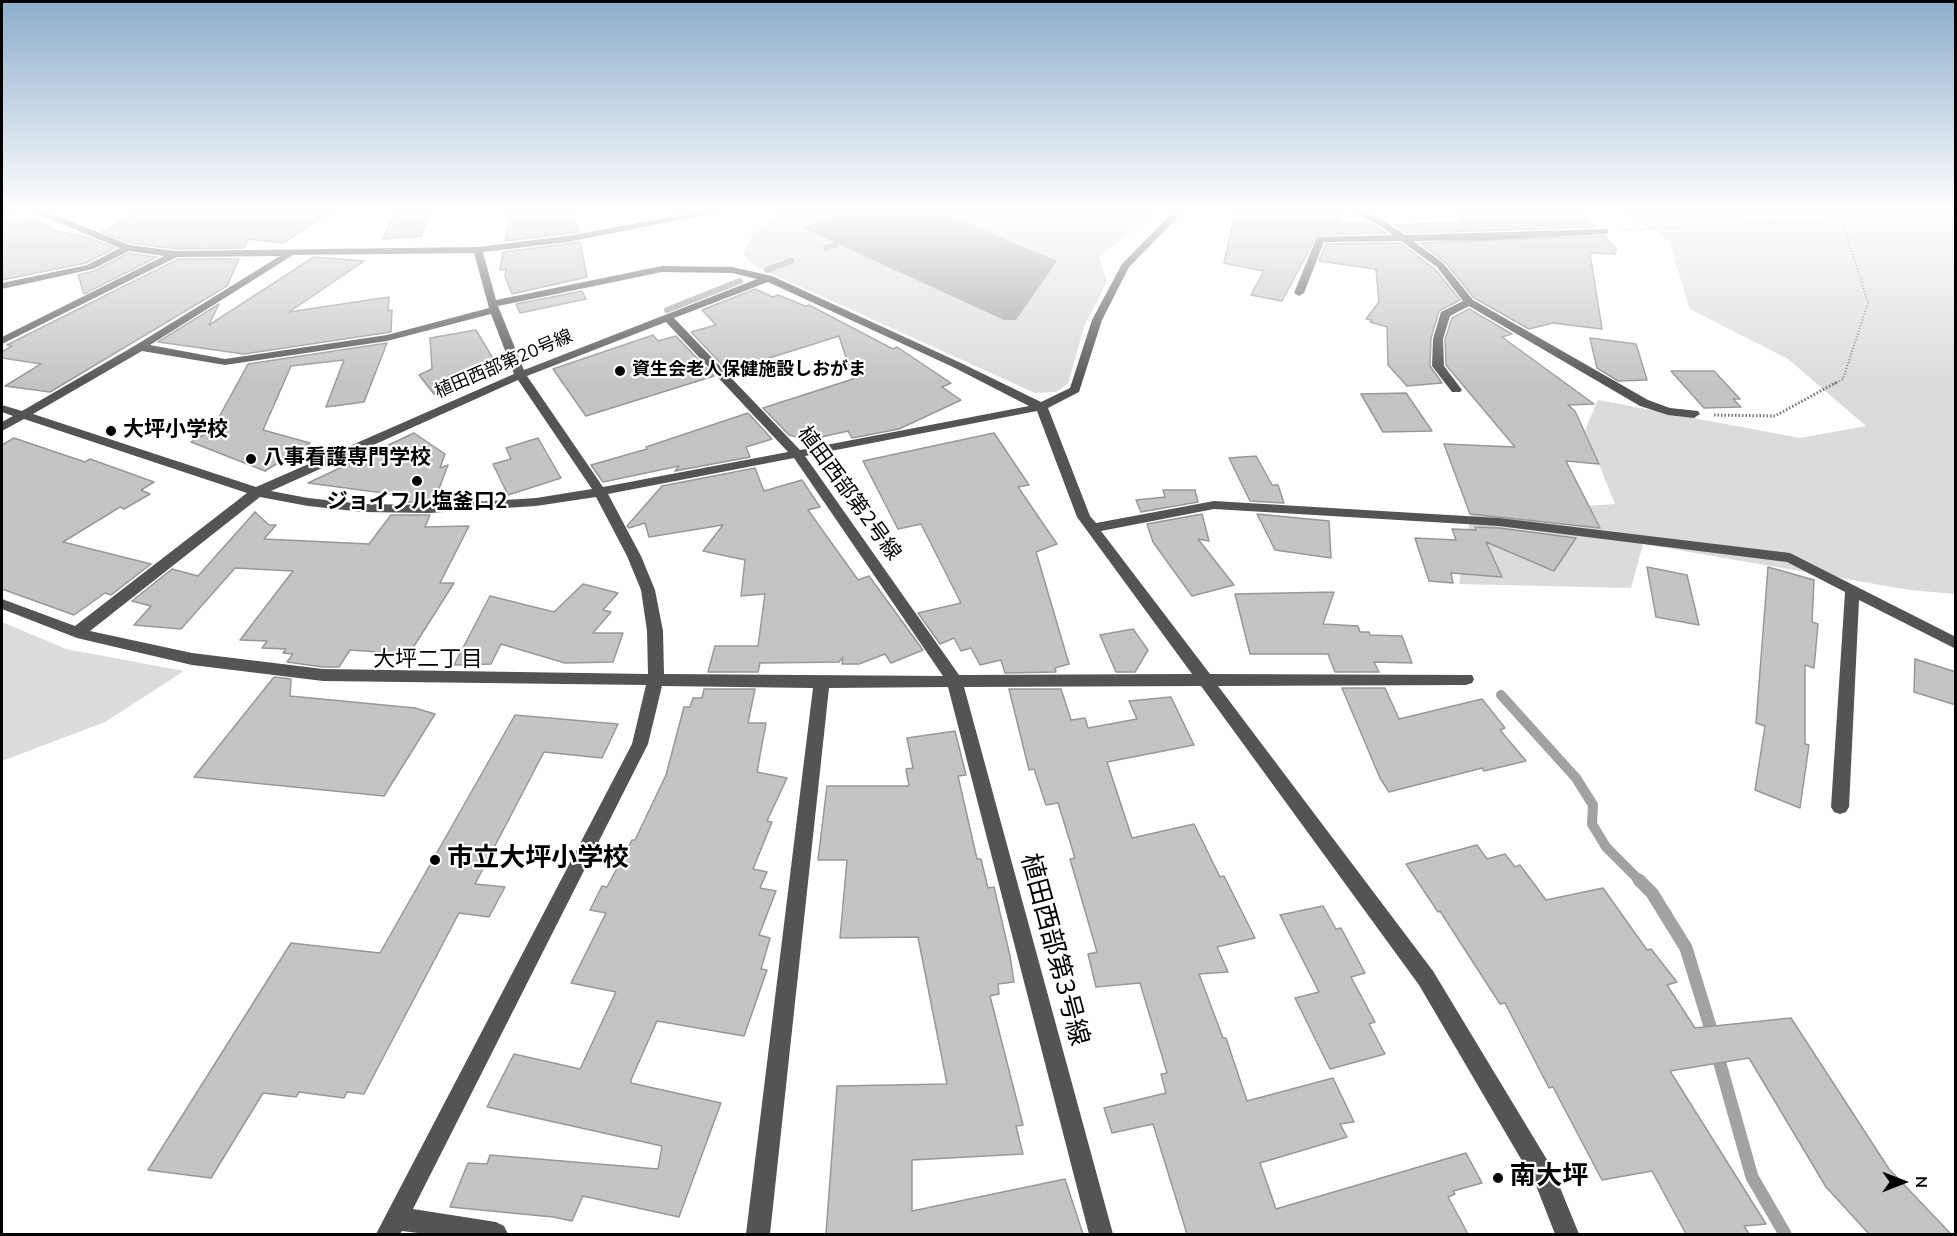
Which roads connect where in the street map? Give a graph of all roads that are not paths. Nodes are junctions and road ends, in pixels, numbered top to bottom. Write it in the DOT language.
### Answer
graph roads {
  1 [pos="82,269"];
  2 [pos="146,269"];
  3 [pos="265,269"];
  4 [pos="483,269"];
  5 [pos="1124,269"];
  6 [pos="1308,269"];
  7 [pos="1443,269"];
  8 [pos="768,278"];
  9 [pos="2,286"];
  10 [pos="1299,293"];
  11 [pos="1468,302"];
  12 [pos="494,307"];
  13 [pos="668,318"];
  14 [pos="2,341"];
  15 [pos="141,347"];
  16 [pos="520,375"];
  17 [pos="1456,390"];
  18 [pos="1041,407"];
  19 [pos="2,408"];
  20 [pos="1694,414"];
  21 [pos="22,416"];
  22 [pos="2,427"];
  23 [pos="797,454"];
  24 [pos="257,492"];
  25 [pos="600,492"];
  26 [pos="1092,528"];
  27 [pos="1852,590"];
  28 [pos="2,604"];
  29 [pos="77,633"];
  30 [pos="1956,644"];
  31 [pos="656,678"];
  32 [pos="1466,679"];
  33 [pos="954,680"];
  34 [pos="1207,681"];
  35 [pos="822,682"];
  36 [pos="1840,807"];
  37 [pos="393,1226"];
  38 [pos="496,1234"];
  39 [pos="758,1234"];
  40 [pos="1101,1234"];
  41 [pos="1566,1234"];
  1 -- 9 [label="street"];
  2 -- 14 [label="street"];
  3 -- 15 [label="street"];
  4 -- 12 [label="street"];
  5 -- 18 [label="street"];
  6 -- 10 [label="street"];
  7 -- 11 [label="street"];
  8 -- 12 [label="street"];
  8 -- 13 [label="street, 植田西部第20号線"];
  8 -- 18 [label="street"];
  11 -- 17 [label="street"];
  11 -- 20 [label="street"];
  12 -- 15 [label="street"];
  12 -- 16 [label="street"];
  13 -- 16 [label="street, 植田西部第20号線"];
  13 -- 23 [label="street, 植田西部第2号線"];
  15 -- 21 [label="street"];
  16 -- 24 [label="street, 植田西部第20号線"];
  16 -- 25 [label="street"];
  18 -- 23 [label="street"];
  18 -- 26 [label="street"];
  19 -- 21 [label="street"];
  21 -- 22 [label="street"];
  21 -- 24 [label="street"];
  23 -- 25 [label="street"];
  23 -- 33 [label="street, 植田西部第2号線"];
  24 -- 25 [label="street"];
  24 -- 29 [label="street, 植田西部第20号線"];
  25 -- 31 [label="street"];
  26 -- 27 [label="street"];
  26 -- 34 [label="street"];
  27 -- 30 [label="street"];
  27 -- 36 [label="street"];
  28 -- 29 [label="street"];
  29 -- 31 [label="street"];
  31 -- 35 [label="street"];
  31 -- 37 [label="street"];
  32 -- 34 [label="street"];
  33 -- 34 [label="street"];
  33 -- 35 [label="street"];
  33 -- 40 [label="street, 植田西部第3号線"];
  34 -- 41 [label="street"];
  35 -- 39 [label="street"];
  37 -- 38 [label="street"];
}
